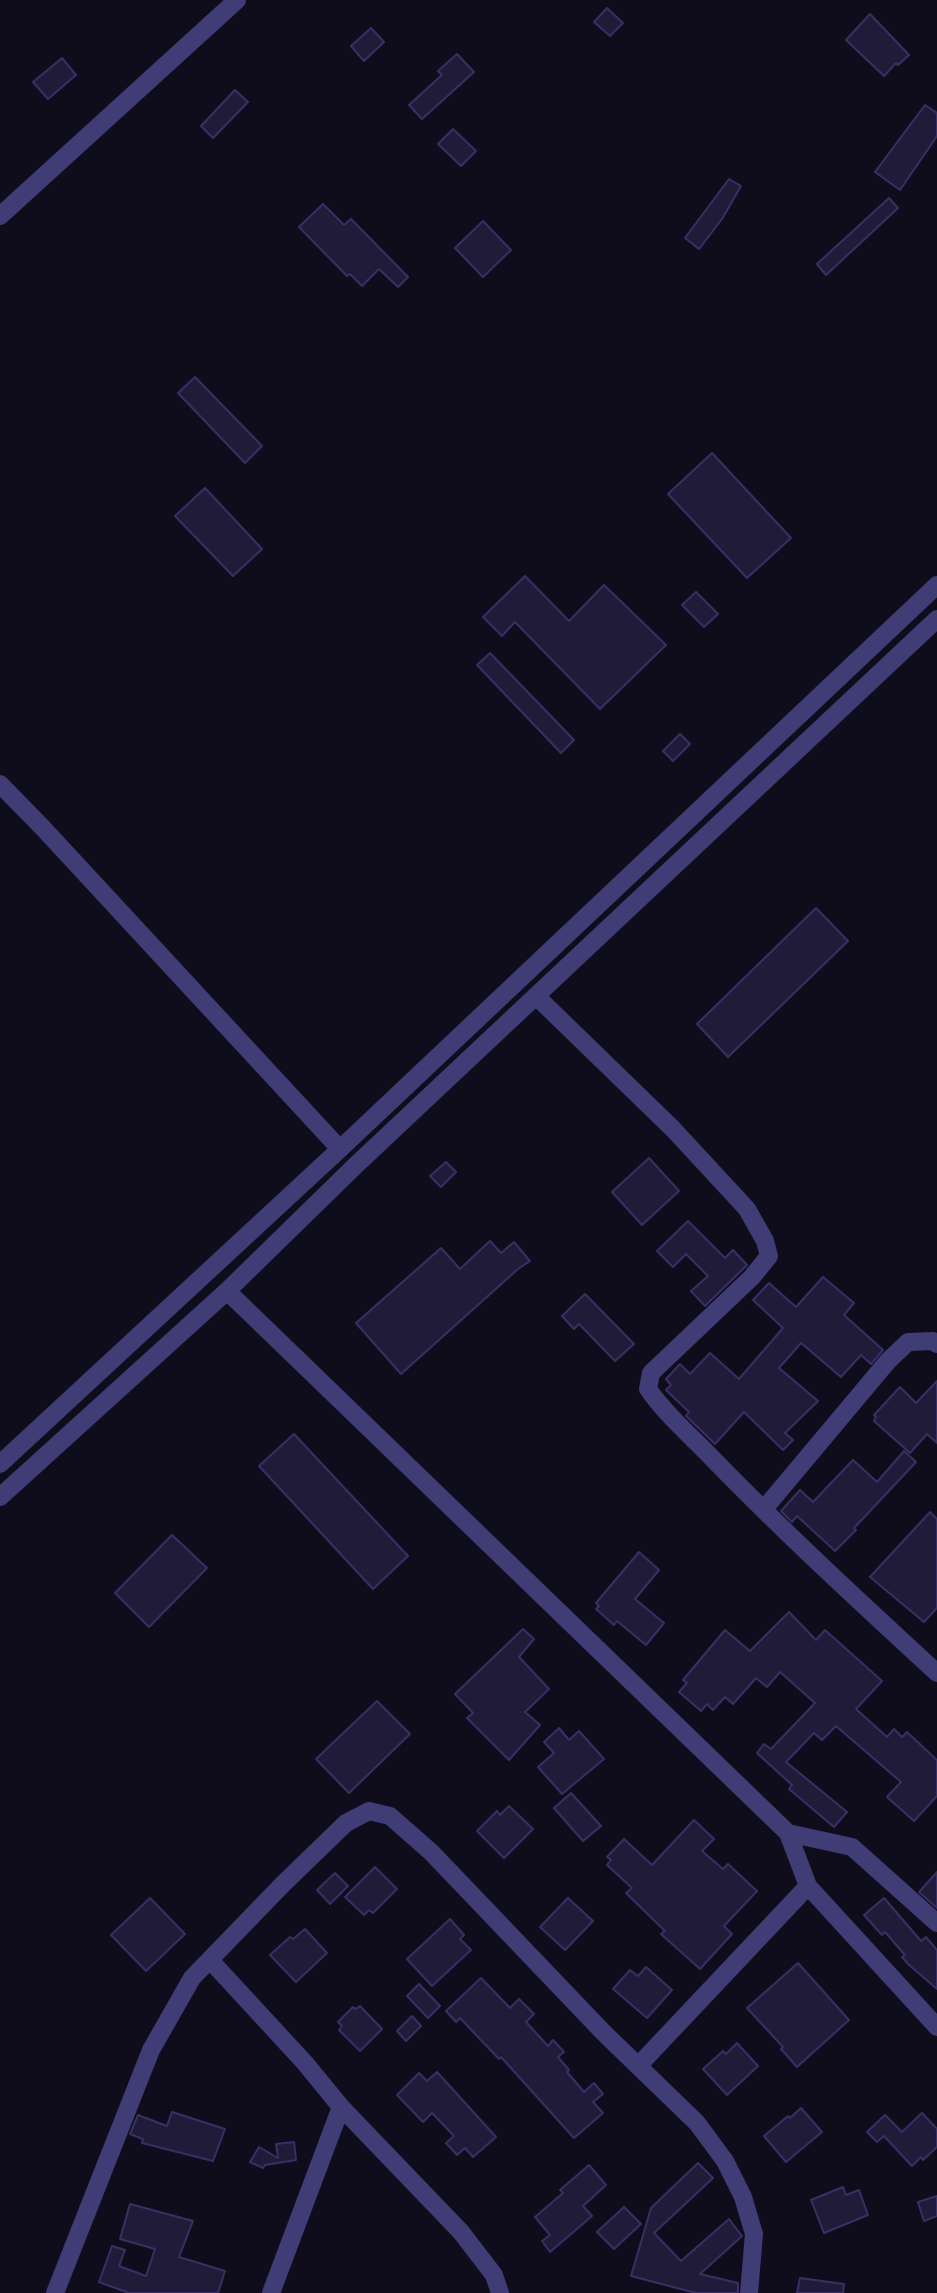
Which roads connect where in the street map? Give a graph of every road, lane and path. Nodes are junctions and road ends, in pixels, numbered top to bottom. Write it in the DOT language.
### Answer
graph roads {
  1 [pos="237,0"];
  2 [pos="0,216"];
  3 [pos="937,585"];
  4 [pos="937,619"];
  5 [pos="0,784"];
  6 [pos="536,996"];
  7 [pos="340,1149"];
  8 [pos="227,1291"];
  9 [pos="937,1344"];
  10 [pos="0,1464"];
  11 [pos="0,1497"];
  12 [pos="764,1509"];
  13 [pos="937,1673"];
  14 [pos="788,1833"];
  15 [pos="808,1886"];
  16 [pos="937,1923"];
  17 [pos="210,1960"];
  18 [pos="937,2027"];
  19 [pos="638,2066"];
  20 [pos="341,2107"];
  21 [pos="55,2293"];
  22 [pos="271,2293"];
  23 [pos="500,2293"];
  24 [pos="749,2293"];
  1 -- 2 [label="street"];
  3 -- 7 [label="street"];
  4 -- 6 [label="street"];
  5 -- 7 [label="street"];
  6 -- 8 [label="street"];
  6 -- 12 [label="street"];
  7 -- 10 [label="street"];
  8 -- 11 [label="street"];
  8 -- 14 [label="street"];
  9 -- 12 [label="street"];
  12 -- 13 [label="street"];
  14 -- 15 [label="street"];
  14 -- 16 [label="street"];
  15 -- 18 [label="street"];
  15 -- 19 [label="street"];
  17 -- 19 [label="street"];
  17 -- 20 [label="street"];
  17 -- 21 [label="street"];
  19 -- 24 [label="street"];
  20 -- 22 [label="street"];
  20 -- 23 [label="street"];
}
